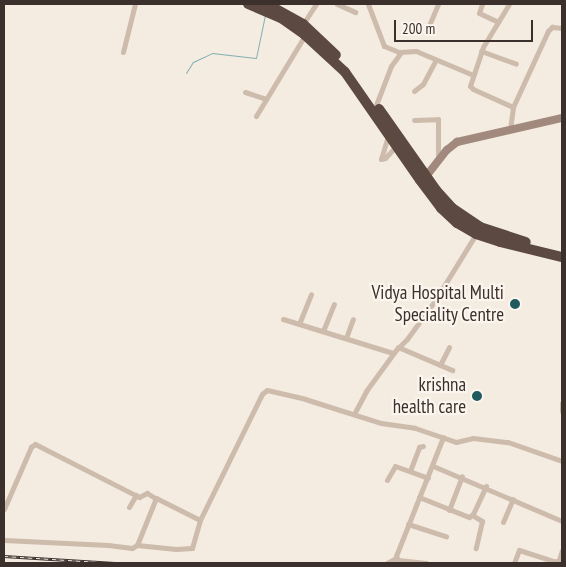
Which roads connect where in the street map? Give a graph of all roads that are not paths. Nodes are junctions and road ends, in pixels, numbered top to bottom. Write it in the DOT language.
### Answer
graph roads {
  1 [pos="135,4"];
  2 [pos="248,4"];
  3 [pos="267,4"];
  4 [pos="316,4"];
  5 [pos="337,4"];
  6 [pos="368,4"];
  7 [pos="438,4"];
  8 [pos="482,4"];
  9 [pos="509,4"];
  10 [pos="355,12"];
  11 [pos="498,22"];
  12 [pos="430,23"];
  13 [pos="562,28"];
  14 [pos="304,29"];
  15 [pos="481,51"];
  16 [pos="123,52"];
  17 [pos="401,52"];
  18 [pos="436,60"];
  19 [pos="516,64"];
  20 [pos="473,76"];
  21 [pos="414,91"];
  22 [pos="245,92"];
  23 [pos="266,99"];
  24 [pos="376,105"];
  25 [pos="513,107"];
  26 [pos="256,116"];
  27 [pos="562,118"];
  28 [pos="414,120"];
  29 [pos="510,129"];
  30 [pos="388,135"];
  31 [pos="396,146"];
  32 [pos="438,163"];
  33 [pos="423,179"];
  34 [pos="476,234"];
  35 [pos="562,250"];
  36 [pos="562,257"];
  37 [pos="311,294"];
  38 [pos="334,304"];
  39 [pos="283,319"];
  40 [pos="353,319"];
  41 [pos="299,324"];
  42 [pos="323,331"];
  43 [pos="346,338"];
  44 [pos="398,347"];
  45 [pos="449,347"];
  46 [pos="393,353"];
  47 [pos="440,365"];
  48 [pos="452,370"];
  49 [pos="562,403"];
  50 [pos="562,411"];
  51 [pos="354,414"];
  52 [pos="443,437"];
  53 [pos="423,446"];
  54 [pos="562,461"];
  55 [pos="433,466"];
  56 [pos="410,472"];
  57 [pos="462,476"];
  58 [pos="428,478"];
  59 [pos="387,480"];
  60 [pos="486,486"];
  61 [pos="136,495"];
  62 [pos="419,497"];
  63 [pos="155,498"];
  64 [pos="513,499"];
  65 [pos="129,507"];
  66 [pos="4,510"];
  67 [pos="449,510"];
  68 [pos="472,515"];
  69 [pos="200,520"];
  70 [pos="562,521"];
  71 [pos="503,522"];
  72 [pos="408,524"];
  73 [pos="446,536"];
  74 [pos="4,540"];
  75 [pos="137,545"];
  76 [pos="476,548"];
  77 [pos="562,550"];
  78 [pos="396,558"];
  79 [pos="386,563"];
  80 [pos="426,563"];
  81 [pos="514,563"];
  1 -- 16 [label="street"];
  2 -- 14 [label="highway"];
  3 -- 14 [label="highway"];
  4 -- 14 [label="street"];
  5 -- 10 [label="street"];
  6 -- 17 [label="street"];
  7 -- 12 [label="street"];
  8 -- 11 [label="street"];
  9 -- 11 [label="street"];
  11 -- 15 [label="street"];
  13 -- 25 [label="street"];
  14 -- 23 [label="street"];
  14 -- 24 [label="highway"];
  14 -- 30 [label="highway"];
  15 -- 19 [label="street"];
  15 -- 20 [label="street"];
  17 -- 18 [label="street"];
  17 -- 24 [label="street"];
  18 -- 20 [label="street"];
  18 -- 21 [label="street"];
  20 -- 25 [label="street"];
  22 -- 23 [label="street"];
  23 -- 26 [label="street"];
  24 -- 33 [label="highway"];
  25 -- 29 [label="street"];
  27 -- 29 [label="street"];
  28 -- 32 [label="street"];
  29 -- 32 [label="street"];
  30 -- 31 [label="highway"];
  30 -- 31 [label="street"];
  31 -- 33 [label="highway"];
  32 -- 33 [label="street"];
  33 -- 34 [label="highway"];
  33 -- 35 [label="highway"];
  34 -- 36 [label="highway"];
  34 -- 44 [label="street"];
  37 -- 41 [label="street"];
  38 -- 42 [label="street"];
  39 -- 41 [label="street"];
  40 -- 43 [label="street"];
  41 -- 42 [label="street"];
  42 -- 43 [label="street"];
  43 -- 46 [label="street"];
  44 -- 46 [label="street"];
  44 -- 47 [label="street"];
  45 -- 47 [label="street"];
  46 -- 51 [label="street"];
  47 -- 48 [label="street"];
  49 -- 50 [label="street"];
  51 -- 52 [label="street"];
  51 -- 69 [label="street"];
  52 -- 54 [label="street"];
  52 -- 55 [label="street"];
  53 -- 56 [label="street"];
  55 -- 57 [label="street"];
  55 -- 58 [label="street"];
  56 -- 58 [label="street"];
  56 -- 59 [label="street"];
  57 -- 60 [label="street"];
  57 -- 67 [label="street"];
  58 -- 62 [label="street"];
  60 -- 64 [label="street"];
  60 -- 68 [label="street"];
  61 -- 63 [label="street"];
  61 -- 65 [label="street"];
  61 -- 66 [label="street"];
  62 -- 67 [label="street"];
  62 -- 72 [label="street"];
  63 -- 69 [label="street"];
  63 -- 75 [label="street"];
  64 -- 70 [label="street"];
  64 -- 71 [label="street"];
  67 -- 68 [label="street"];
  68 -- 76 [label="street"];
  69 -- 75 [label="street"];
  72 -- 73 [label="street"];
  72 -- 78 [label="street"];
  74 -- 75 [label="street"];
  77 -- 81 [label="street"];
  78 -- 79 [label="street"];
  78 -- 80 [label="street"];
}
